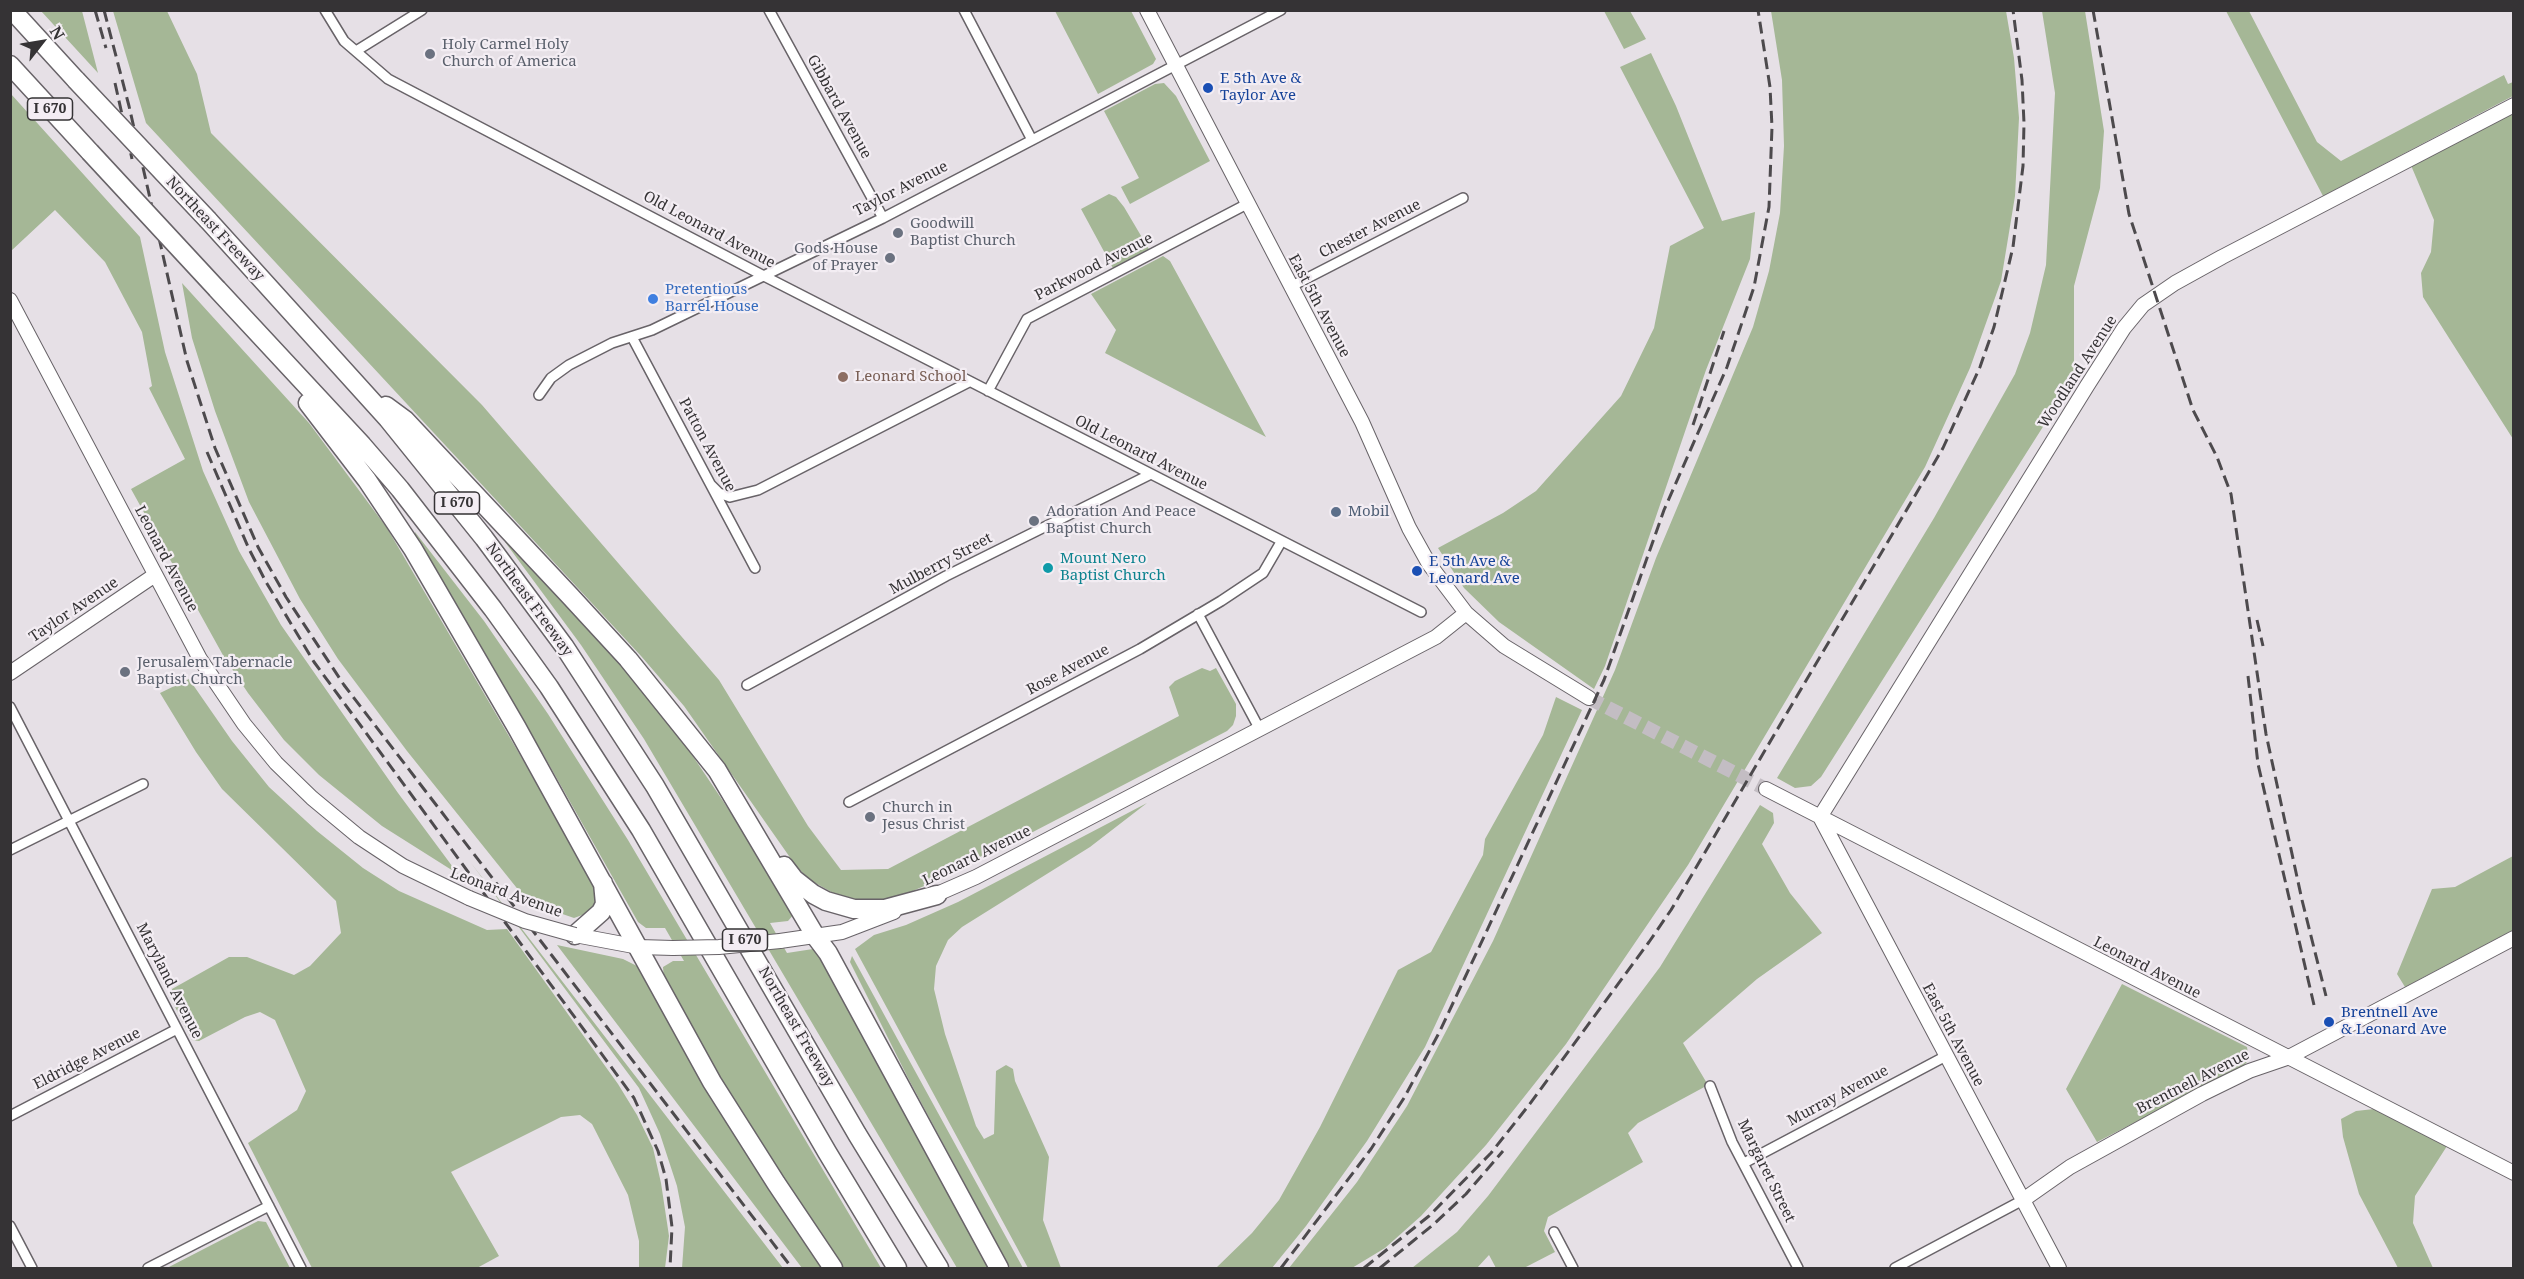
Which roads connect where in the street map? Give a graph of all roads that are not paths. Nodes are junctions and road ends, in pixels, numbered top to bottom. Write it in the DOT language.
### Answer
graph roads {
  1 [pos="12,10"];
  2 [pos="325,10"];
  3 [pos="422,10"];
  4 [pos="769,10"];
  5 [pos="964,10"];
  6 [pos="1147,10"];
  7 [pos="1281,10"];
  8 [pos="356,51"];
  9 [pos="10,65"];
  10 [pos="1175,65"];
  11 [pos="2514,105"];
  12 [pos="1032,140"];
  13 [pos="1463,198"];
  14 [pos="1247,204"];
  15 [pos="882,218"];
  16 [pos="764,276"];
  17 [pos="1290,287"];
  18 [pos="217,289"];
  19 [pos="10,300"];
  20 [pos="632,337"];
  21 [pos="969,382"];
  22 [pos="988,391"];
  23 [pos="366,393"];
  24 [pos="538,395"];
  25 [pos="1150,474"];
  26 [pos="711,485"];
  27 [pos="1281,542"];
  28 [pos="755,568"];
  29 [pos="155,575"];
  30 [pos="1421,612"];
  31 [pos="1466,613"];
  32 [pos="1198,614"];
  33 [pos="10,673"];
  34 [pos="747,685"];
  35 [pos="1589,698"];
  36 [pos="10,707"];
  37 [pos="1260,728"];
  38 [pos="143,784"];
  39 [pos="1766,789"];
  40 [pos="732,794"];
  41 [pos="849,802"];
  42 [pos="1820,817"];
  43 [pos="69,821"];
  44 [pos="10,850"];
  45 [pos="603,882"];
  46 [pos="937,895"];
  47 [pos="575,935"];
  48 [pos="816,937"];
  49 [pos="2514,938"];
  50 [pos="639,947"];
  51 [pos="177,1029"];
  52 [pos="1946,1056"];
  53 [pos="2287,1058"];
  54 [pos="1710,1086"];
  55 [pos="10,1116"];
  56 [pos="1744,1163"];
  57 [pos="2514,1173"];
  58 [pos="2023,1200"];
  59 [pos="269,1206"];
  60 [pos="10,1226"];
  61 [pos="1554,1232"];
  62 [pos="32,1269"];
  63 [pos="148,1269"];
  64 [pos="301,1269"];
  65 [pos="833,1269"];
  66 [pos="897,1269"];
  67 [pos="939,1269"];
  68 [pos="999,1269"];
  69 [pos="1573,1269"];
  70 [pos="1798,1269"];
  71 [pos="1895,1269"];
  72 [pos="2059,1269"];
  1 -- 23 [label="highway, Northeast Freeway / I 670, bridge"];
  2 -- 8 [label="street, Old Leonard Avenue"];
  3 -- 8 [label="street"];
  4 -- 15 [label="street, Gibbard Avenue"];
  5 -- 12 [label="street"];
  6 -- 10 [label="main road, East 5th Avenue"];
  7 -- 10 [label="street, Taylor Avenue"];
  8 -- 16 [label="street, Old Leonard Avenue"];
  9 -- 18 [label="highway, I 670, bridge"];
  10 -- 12 [label="street, Taylor Avenue"];
  10 -- 14 [label="main road, East 5th Avenue"];
  11 -- 42 [label="main road, Woodland Avenue"];
  12 -- 15 [label="street, Taylor Avenue"];
  13 -- 17 [label="street, Chester Avenue"];
  14 -- 17 [label="main road, East 5th Avenue"];
  14 -- 22 [label="street, Parkwood Avenue"];
  15 -- 16 [label="street, Taylor Avenue"];
  16 -- 20 [label="street, Taylor Avenue"];
  16 -- 21 [label="street, Old Leonard Avenue"];
  17 -- 31 [label="main road, East 5th Avenue"];
  18 -- 45 [label="highway"];
  18 -- 66 [label="highway, I 670"];
  19 -- 29 [label="main road, Leonard Avenue"];
  20 -- 24 [label="street, Taylor Avenue"];
  20 -- 26 [label="street, Patton Avenue"];
  21 -- 22 [label="street, Old Leonard Avenue"];
  21 -- 26 [label="street"];
  22 -- 25 [label="street, Old Leonard Avenue"];
  23 -- 40 [label="highway"];
  23 -- 67 [label="highway, Northeast Freeway / I 670"];
  25 -- 27 [label="street, Old Leonard Avenue"];
  25 -- 34 [label="street, Mulberry Street"];
  26 -- 28 [label="street, Patton Avenue"];
  27 -- 30 [label="street, Old Leonard Avenue"];
  27 -- 32 [label="street, Rose Avenue"];
  29 -- 33 [label="main road, Taylor Avenue"];
  29 -- 47 [label="main road, Leonard Avenue, bridge"];
  31 -- 35 [label="main road"];
  31 -- 37 [label="main road, Leonard Avenue"];
  32 -- 37 [label="street"];
  32 -- 41 [label="street, Rose Avenue"];
  36 -- 43 [label="street, Maryland Avenue"];
  37 -- 46 [label="main road, Leonard Avenue"];
  38 -- 43 [label="street"];
  39 -- 42 [label="main road, Leonard Avenue"];
  40 -- 46 [label="highway"];
  40 -- 48 [label="highway"];
  42 -- 52 [label="main road, East 5th Avenue"];
  42 -- 53 [label="main road, Leonard Avenue"];
  43 -- 44 [label="street"];
  43 -- 51 [label="street, Maryland Avenue"];
  45 -- 47 [label="highway"];
  45 -- 50 [label="highway"];
  46 -- 48 [label="main road, Leonard Avenue"];
  47 -- 50 [label="main road, Leonard Avenue"];
  48 -- 50 [label="main road, Leonard Avenue, bridge"];
  48 -- 68 [label="highway"];
  49 -- 53 [label="main road, Brentnell Avenue"];
  50 -- 65 [label="highway"];
  51 -- 55 [label="street, Eldridge Avenue"];
  51 -- 59 [label="street, Maryland Avenue"];
  52 -- 56 [label="street, Murray Avenue"];
  52 -- 58 [label="main road, East 5th Avenue"];
  53 -- 57 [label="main road, Leonard Avenue"];
  53 -- 58 [label="main road, Brentnell Avenue"];
  54 -- 56 [label="street, Margaret Street"];
  56 -- 70 [label="street, Margaret Street"];
  58 -- 71 [label="street, Brentnell Avenue"];
  58 -- 72 [label="main road, East 5th Avenue"];
  59 -- 63 [label="street"];
  59 -- 64 [label="street, Maryland Avenue"];
  60 -- 62 [label="street"];
  61 -- 69 [label="street"];
}
